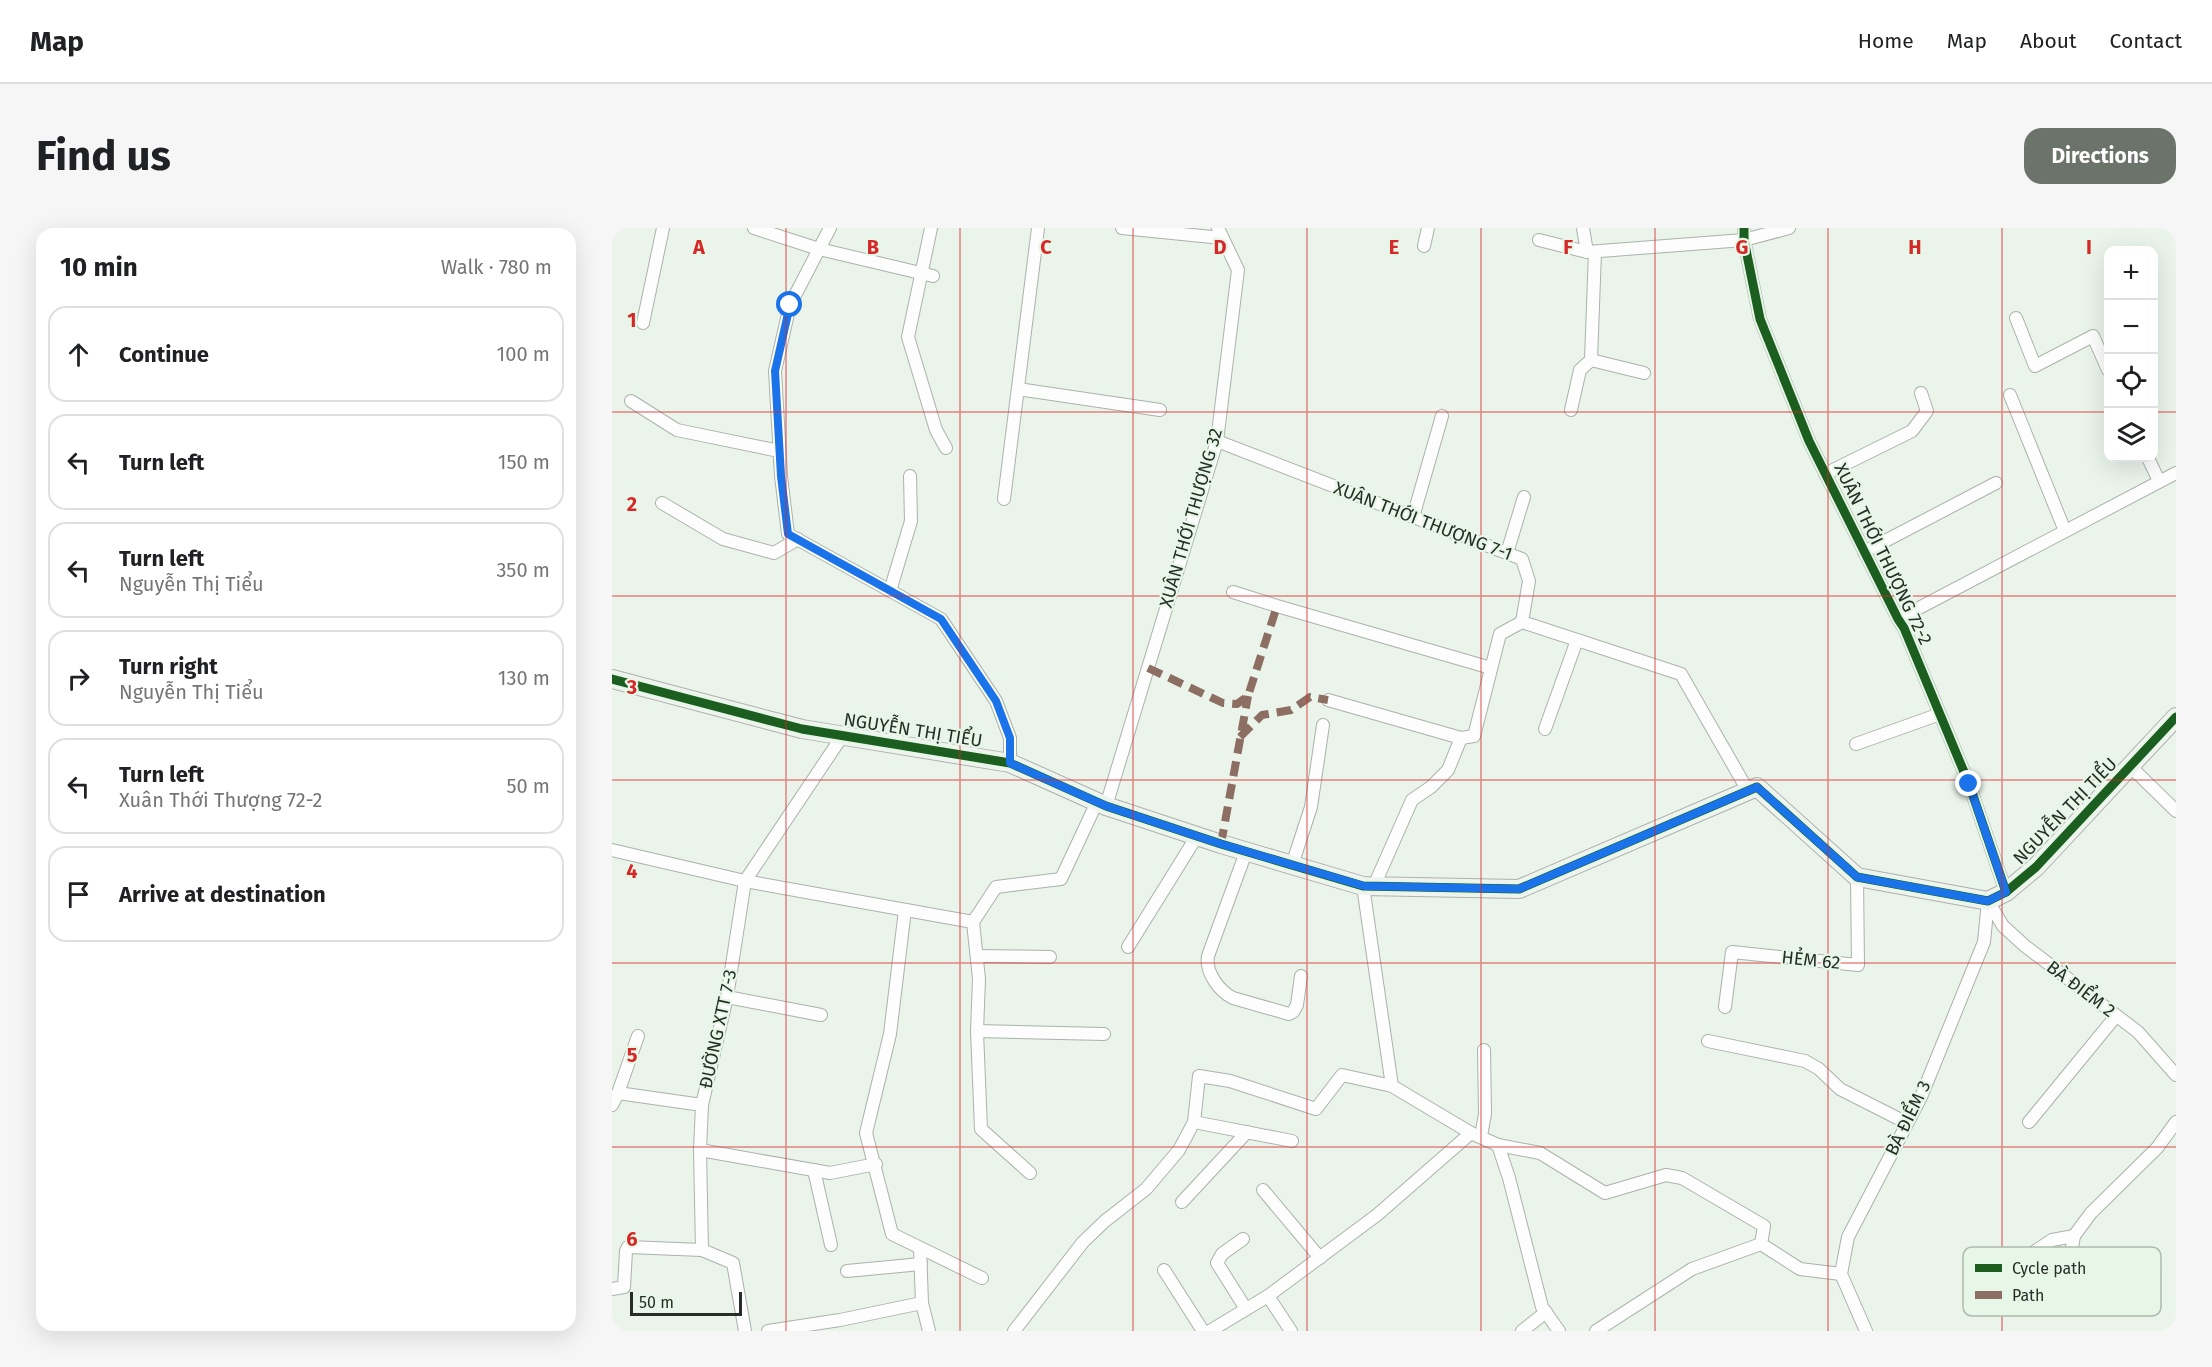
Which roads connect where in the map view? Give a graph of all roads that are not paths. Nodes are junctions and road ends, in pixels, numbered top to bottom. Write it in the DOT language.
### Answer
graph roads {
  1 [pos="663,228"];
  2 [pos="754,228"];
  3 [pos="830,228"];
  4 [pos="931,228"];
  5 [pos="1038,228"];
  6 [pos="1122,228"];
  7 [pos="1428,228"];
  8 [pos="1583,228"];
  9 [pos="1789,228"];
  10 [pos="1220,233"];
  11 [pos="1744,234"];
  12 [pos="1539,240"];
  13 [pos="1424,246"];
  14 [pos="819,249"];
  15 [pos="1591,252"];
  16 [pos="927,274"];
  17 [pos="2016,318"];
  18 [pos="643,323"];
  19 [pos="2104,359"];
  20 [pos="1591,360"];
  21 [pos="1644,373"];
  22 [pos="1018,390"];
  23 [pos="1921,393"];
  24 [pos="2010,395"];
  25 [pos="632,401"];
  26 [pos="1160,410"];
  27 [pos="1570,410"];
  28 [pos="1442,416"];
  29 [pos="1217,441"];
  30 [pos="946,448"];
  31 [pos="779,451"];
  32 [pos="2150,462"];
  33 [pos="2176,472"];
  34 [pos="1825,474"];
  35 [pos="910,476"];
  36 [pos="2159,481"];
  37 [pos="1996,483"];
  38 [pos="1524,497"];
  39 [pos="1004,499"];
  40 [pos="662,503"];
  41 [pos="1413,517"];
  42 [pos="2065,531"];
  43 [pos="798,539"];
  44 [pos="1864,552"];
  45 [pos="1507,553"];
  46 [pos="890,591"];
  47 [pos="1233,591"];
  48 [pos="1898,619"];
  49 [pos="1522,622"];
  50 [pos="1577,640"];
  51 [pos="1491,668"];
  52 [pos="612,679"];
  53 [pos="1328,700"];
  54 [pos="1940,714"];
  55 [pos="2176,717"];
  56 [pos="1323,725"];
  57 [pos="1545,729"];
  58 [pos="843,735"];
  59 [pos="1461,738"];
  60 [pos="1856,744"];
  61 [pos="1010,763"];
  62 [pos="2130,766"];
  63 [pos="1748,791"];
  64 [pos="1101,804"];
  65 [pos="2176,811"];
  66 [pos="1197,836"];
  67 [pos="612,850"];
  68 [pos="1246,852"];
  69 [pos="1292,865"];
  70 [pos="1857,877"];
  71 [pos="745,881"];
  72 [pos="1369,886"];
  73 [pos="2006,892"];
  74 [pos="1988,901"];
  75 [pos="905,910"];
  76 [pos="973,922"];
  77 [pos="1128,947"];
  78 [pos="977,956"];
  79 [pos="1050,957"];
  80 [pos="1301,976"];
  81 [pos="727,997"];
  82 [pos="1725,1008"];
  83 [pos="820,1016"];
  84 [pos="2116,1016"];
  85 [pos="977,1031"];
  86 [pos="1104,1034"];
  87 [pos="638,1036"];
  88 [pos="1708,1041"];
  89 [pos="1484,1050"];
  90 [pos="2176,1075"];
  91 [pos="1392,1086"];
  92 [pos="615,1099"];
  93 [pos="702,1105"];
  94 [pos="1194,1122"];
  95 [pos="2029,1122"];
  96 [pos="2176,1122"];
  97 [pos="1907,1123"];
  98 [pos="1247,1132"];
  99 [pos="1476,1135"];
  100 [pos="1292,1141"];
  101 [pos="1498,1145"];
  102 [pos="700,1150"];
  103 [pos="876,1164"];
  104 [pos="814,1170"];
  105 [pos="1030,1173"];
  106 [pos="1263,1190"];
  107 [pos="1182,1202"];
  108 [pos="2074,1236"];
  109 [pos="1243,1239"];
  110 [pos="1761,1244"];
  111 [pos="831,1245"];
  112 [pos="2042,1247"];
  113 [pos="2072,1247"];
  114 [pos="920,1248"];
  115 [pos="702,1250"];
  116 [pos="1320,1258"];
  117 [pos="921,1264"];
  118 [pos="1164,1270"];
  119 [pos="847,1271"];
  120 [pos="1841,1274"];
  121 [pos="982,1278"];
  122 [pos="612,1289"];
  123 [pos="1268,1296"];
  124 [pos="922,1303"];
  125 [pos="1246,1309"];
  126 [pos="1546,1312"];
  127 [pos="745,1331"];
  128 [pos="768,1331"];
  129 [pos="929,1331"];
  130 [pos="1014,1331"];
  131 [pos="1203,1331"];
  132 [pos="1210,1331"];
  133 [pos="1291,1331"];
  134 [pos="1522,1331"];
  135 [pos="1559,1331"];
  136 [pos="1596,1331"];
  137 [pos="1866,1331"];
  1 -- 18 [label="street"];
  2 -- 14 [label="street"];
  3 -- 14 [label="street"];
  4 -- 16 [label="street"];
  5 -- 22 [label="street"];
  6 -- 10 [label="street"];
  7 -- 13 [label="street"];
  8 -- 15 [label="street"];
  9 -- 11 [label="street"];
  10 -- 29 [label="street, XUÂN THỚI THƯỢNG 32"];
  11 -- 15 [label="street"];
  11 -- 34 [label="street, XUÂN THỚI THƯỢNG 72-2"];
  12 -- 15 [label="street"];
  14 -- 16 [label="street"];
  14 -- 31 [label="street"];
  15 -- 20 [label="street"];
  16 -- 30 [label="street"];
  17 -- 19 [label="street"];
  20 -- 21 [label="street"];
  20 -- 27 [label="street"];
  22 -- 26 [label="street"];
  22 -- 39 [label="street"];
  23 -- 34 [label="street"];
  24 -- 42 [label="street"];
  25 -- 31 [label="street"];
  28 -- 41 [label="street"];
  29 -- 41 [label="street, XUÂN THỚI THƯỢNG 7-1"];
  29 -- 64 [label="street, XUÂN THỚI THƯỢNG 32"];
  31 -- 43 [label="street"];
  32 -- 36 [label="street"];
  33 -- 36 [label="street"];
  34 -- 44 [label="street, XUÂN THỚI THƯỢNG 72-2"];
  35 -- 46 [label="street"];
  36 -- 42 [label="street"];
  37 -- 44 [label="street"];
  38 -- 45 [label="street"];
  40 -- 43 [label="street"];
  41 -- 45 [label="street, XUÂN THỚI THƯỢNG 7-1"];
  42 -- 48 [label="street"];
  43 -- 46 [label="street"];
  44 -- 48 [label="street, XUÂN THỚI THƯỢNG 72-2"];
  45 -- 49 [label="street, XUÂN THỚI THƯỢNG 7-1"];
  46 -- 61 [label="street"];
  47 -- 51 [label="street"];
  48 -- 54 [label="street, XUÂN THỚI THƯỢNG 72-2"];
  49 -- 50 [label="street"];
  49 -- 51 [label="street"];
  50 -- 57 [label="street"];
  50 -- 63 [label="street"];
  51 -- 59 [label="street"];
  52 -- 58 [label="street, NGUYỄN THỊ TIỂU"];
  53 -- 59 [label="street"];
  54 -- 60 [label="street"];
  54 -- 73 [label="street, XUÂN THỚI THƯỢNG 72-2"];
  55 -- 62 [label="street, NGUYỄN THỊ TIỂU"];
  56 -- 69 [label="street"];
  58 -- 61 [label="street, NGUYỄN THỊ TIỂU"];
  58 -- 71 [label="street, ĐƯỜNG XTT 7-3"];
  59 -- 72 [label="street"];
  61 -- 64 [label="street, NGUYỄN THỊ TIỂU"];
  62 -- 65 [label="street"];
  62 -- 73 [label="street, NGUYỄN THỊ TIỂU"];
  63 -- 70 [label="street"];
  63 -- 72 [label="street, NGUYỄN THỊ TIỂU"];
  64 -- 66 [label="street, NGUYỄN THỊ TIỂU"];
  64 -- 76 [label="street, XUÂN THỚI THƯỢNG 32"];
  66 -- 68 [label="street, NGUYỄN THỊ TIỂU"];
  66 -- 77 [label="street"];
  67 -- 71 [label="street"];
  68 -- 69 [label="street, NGUYỄN THỊ TIỂU"];
  68 -- 80 [label="street"];
  69 -- 72 [label="street, NGUYỄN THỊ TIỂU"];
  70 -- 74 [label="street"];
  70 -- 82 [label="street, HẺM 62"];
  71 -- 75 [label="street"];
  71 -- 81 [label="street, ĐƯỜNG XTT 7-3"];
  72 -- 91 [label="street"];
  73 -- 74 [label="street, NGUYỄN THỊ TIỂU"];
  74 -- 84 [label="street, BÀ ĐIỂM 2"];
  74 -- 97 [label="street, BÀ ĐIỂM 3"];
  75 -- 76 [label="street"];
  75 -- 103 [label="street"];
  76 -- 78 [label="street"];
  78 -- 79 [label="street"];
  78 -- 85 [label="street"];
  81 -- 83 [label="street"];
  81 -- 93 [label="street, ĐƯỜNG XTT 7-3"];
  84 -- 90 [label="street, BÀ ĐIỂM 2"];
  84 -- 95 [label="street"];
  85 -- 86 [label="street"];
  85 -- 105 [label="street"];
  87 -- 92 [label="street"];
  88 -- 97 [label="street"];
  89 -- 99 [label="street"];
  91 -- 94 [label="street"];
  91 -- 99 [label="street"];
  92 -- 93 [label="street"];
  93 -- 102 [label="street, ĐƯỜNG XTT 7-3"];
  94 -- 98 [label="street"];
  94 -- 130 [label="street"];
  96 -- 108 [label="street"];
  97 -- 120 [label="street, BÀ ĐIỂM 3"];
  98 -- 100 [label="street"];
  98 -- 107 [label="street"];
  99 -- 101 [label="street"];
  99 -- 116 [label="street"];
  101 -- 110 [label="street"];
  101 -- 126 [label="street"];
  102 -- 104 [label="street"];
  102 -- 115 [label="street, ĐƯỜNG XTT 7-3"];
  103 -- 104 [label="street"];
  103 -- 114 [label="street"];
  104 -- 111 [label="street"];
  106 -- 116 [label="street"];
  108 -- 112 [label="street"];
  108 -- 113 [label="street"];
  109 -- 125 [label="street"];
  110 -- 120 [label="street"];
  110 -- 136 [label="street"];
  114 -- 117 [label="street"];
  114 -- 121 [label="street"];
  115 -- 122 [label="street"];
  115 -- 127 [label="street"];
  116 -- 123 [label="street"];
  117 -- 119 [label="street"];
  117 -- 124 [label="street"];
  118 -- 131 [label="street"];
  120 -- 137 [label="street"];
  123 -- 125 [label="street"];
  123 -- 133 [label="street"];
  124 -- 128 [label="street"];
  124 -- 129 [label="street"];
  125 -- 132 [label="street"];
  126 -- 134 [label="street"];
  126 -- 135 [label="street"];
}
